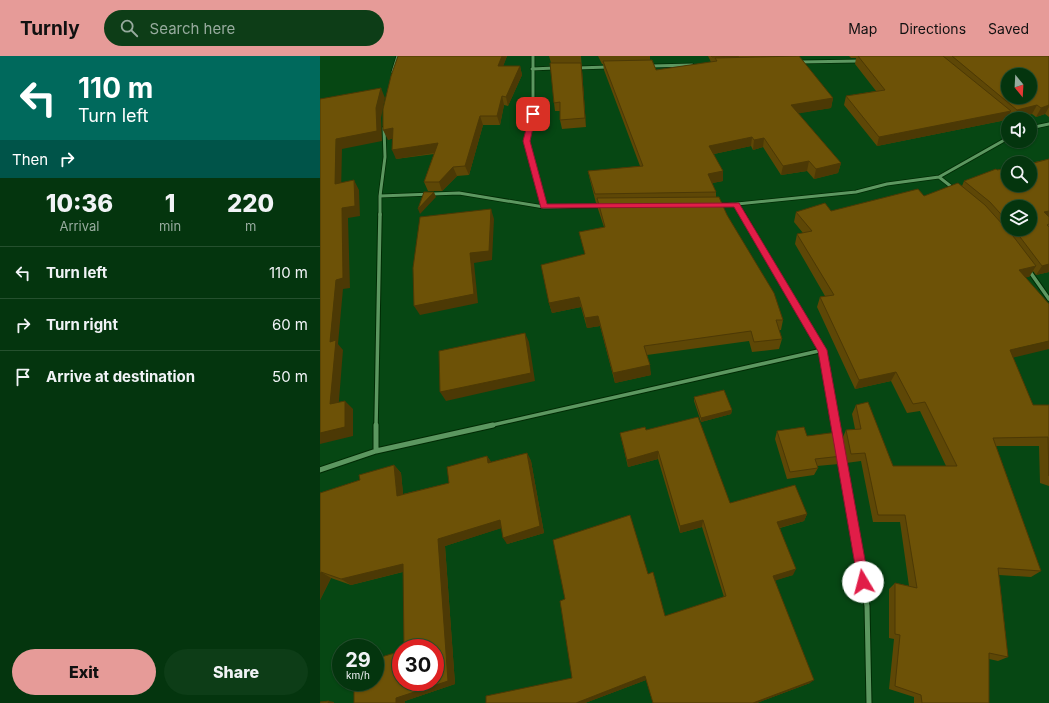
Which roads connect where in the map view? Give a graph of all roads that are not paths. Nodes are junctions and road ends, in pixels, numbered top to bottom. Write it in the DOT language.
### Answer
graph roads {
  1 [pos="398,56"];
  2 [pos="533,56"];
  3 [pos="865,60"];
  4 [pos="794,62"];
  5 [pos="698,65"];
  6 [pos="643,66"];
  7 [pos="611,67"];
  8 [pos="556,68"];
  9 [pos="572,68"];
  10 [pos="532,69"];
  11 [pos="391,80"];
  12 [pos="1049,124"];
  13 [pos="384,126"];
  14 [pos="1037,127"];
  15 [pos="1001,142"];
  16 [pos="939,177"];
  17 [pos="956,191"];
  18 [pos="380,196"];
  19 [pos="737,204"];
  20 [pos="713,205"];
  21 [pos="606,206"];
  22 [pos="544,207"];
  23 [pos="1023,262"];
  24 [pos="1049,299"];
  25 [pos="823,350"];
  26 [pos="839,442"];
  27 [pos="840,450"];
  28 [pos="376,451"];
  29 [pos="320,470"];
  30 [pos="869,703"];
  1 -- 11 [label="street"];
  2 -- 10 [label="street"];
  3 -- 4 [label="street"];
  5 -- 6 [label="street"];
  7 -- 9 [label="street"];
  8 -- 10 [label="street"];
  10 -- 22 [label="street"];
  12 -- 14 [label="street"];
  13 -- 18 [label="street"];
  15 -- 16 [label="street"];
  16 -- 17 [label="street"];
  16 -- 19 [label="street"];
  18 -- 22 [label="street"];
  18 -- 28 [label="street"];
  19 -- 20 [label="street"];
  19 -- 25 [label="street"];
  21 -- 22 [label="street"];
  23 -- 24 [label="street"];
  25 -- 26 [label="street"];
  25 -- 28 [label="street"];
  27 -- 30 [label="street"];
  28 -- 29 [label="street"];
}
